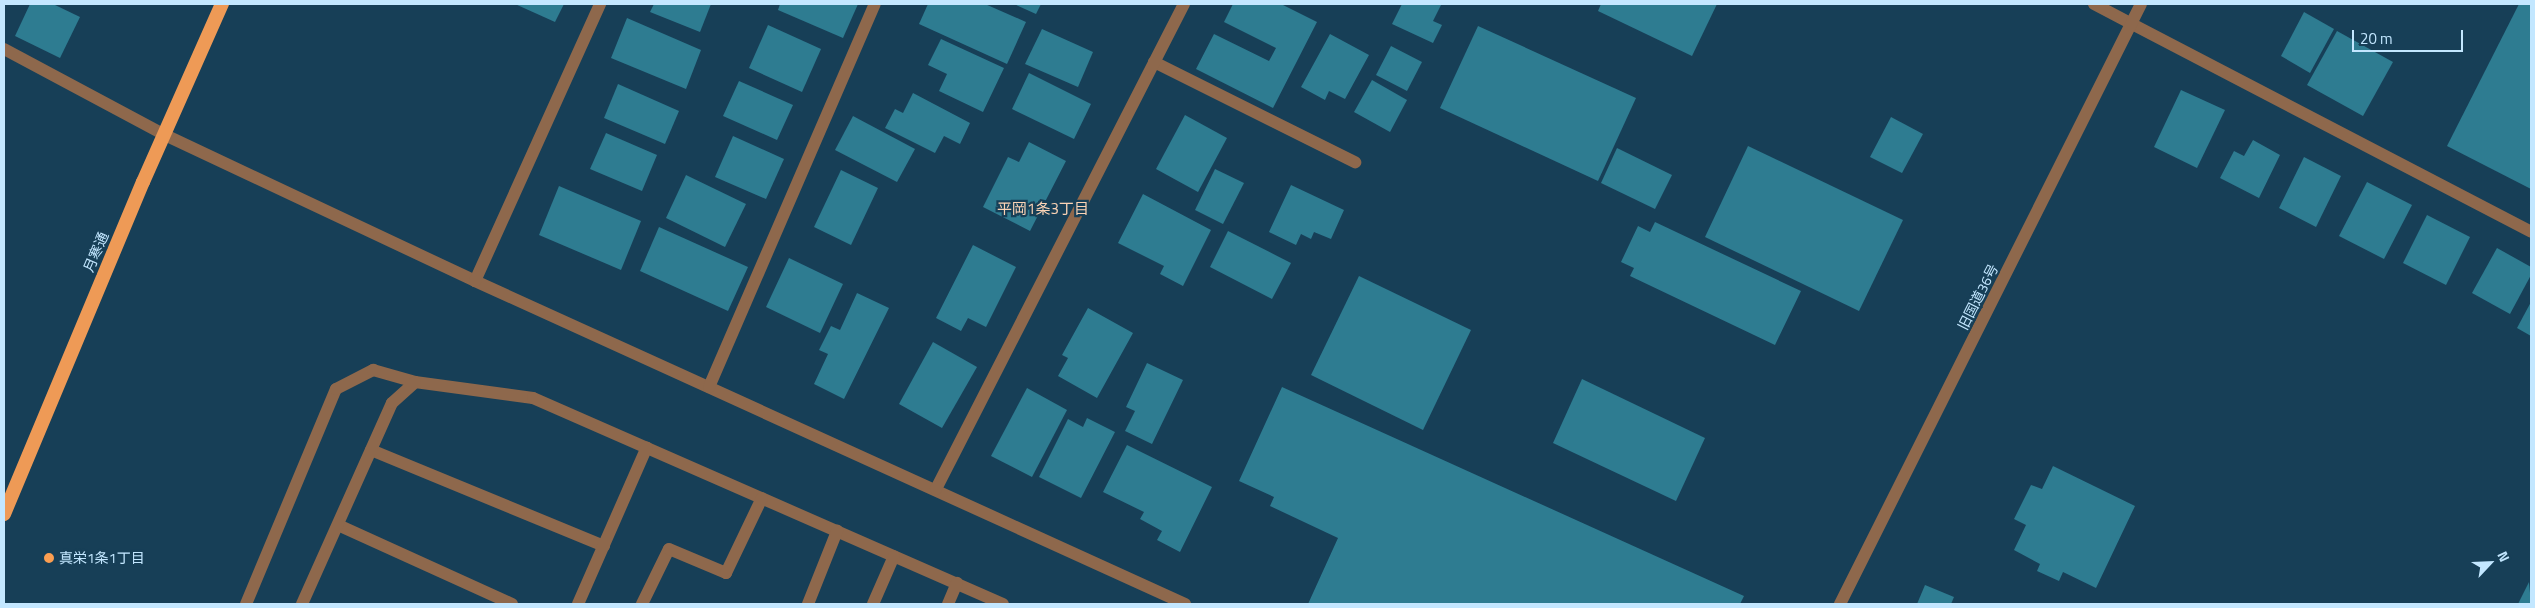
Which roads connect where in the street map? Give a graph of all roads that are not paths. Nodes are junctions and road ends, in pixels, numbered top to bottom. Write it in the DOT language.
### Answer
graph roads {
  1 [pos="222,4"];
  2 [pos="600,4"];
  3 [pos="875,4"];
  4 [pos="1184,4"];
  5 [pos="2094,4"];
  6 [pos="2141,4"];
  7 [pos="2132,24"];
  8 [pos="4,49"];
  9 [pos="1154,62"];
  10 [pos="165,135"];
  11 [pos="1355,162"];
  12 [pos="2531,232"];
  13 [pos="475,281"];
  14 [pos="415,382"];
  15 [pos="708,387"];
  16 [pos="647,448"];
  17 [pos="371,450"];
  18 [pos="936,489"];
  19 [pos="762,498"];
  20 [pos="4,514"];
  21 [pos="338,525"];
  22 [pos="838,531"];
  23 [pos="604,546"];
  24 [pos="894,556"];
  25 [pos="957,584"];
  26 [pos="307,603"];
  27 [pos="246,604"];
  28 [pos="512,604"];
  29 [pos="578,604"];
  30 [pos="642,604"];
  31 [pos="808,604"];
  32 [pos="873,604"];
  33 [pos="948,604"];
  34 [pos="1003,604"];
  35 [pos="1185,604"];
  36 [pos="1840,604"];
  1 -- 10 [label="highway, 月寒通"];
  2 -- 13 [label="street"];
  3 -- 15 [label="street"];
  4 -- 9 [label="street"];
  5 -- 7 [label="street"];
  6 -- 7 [label="street, 旧国道36号"];
  7 -- 12 [label="street"];
  7 -- 36 [label="street, 旧国道36号"];
  8 -- 10 [label="street"];
  9 -- 11 [label="street"];
  9 -- 18 [label="street"];
  10 -- 13 [label="street"];
  10 -- 20 [label="highway, 月寒通"];
  13 -- 15 [label="street"];
  14 -- 16 [label="street"];
  14 -- 17 [label="street"];
  14 -- 27 [label="street"];
  15 -- 18 [label="street"];
  16 -- 19 [label="street"];
  16 -- 23 [label="street"];
  17 -- 21 [label="street"];
  17 -- 23 [label="street"];
  18 -- 35 [label="street"];
  19 -- 22 [label="street"];
  19 -- 30 [label="street"];
  21 -- 26 [label="street"];
  21 -- 28 [label="street"];
  22 -- 24 [label="street"];
  22 -- 31 [label="street"];
  23 -- 29 [label="street"];
  24 -- 25 [label="street"];
  24 -- 32 [label="street"];
  25 -- 33 [label="street"];
  25 -- 34 [label="street"];
}
